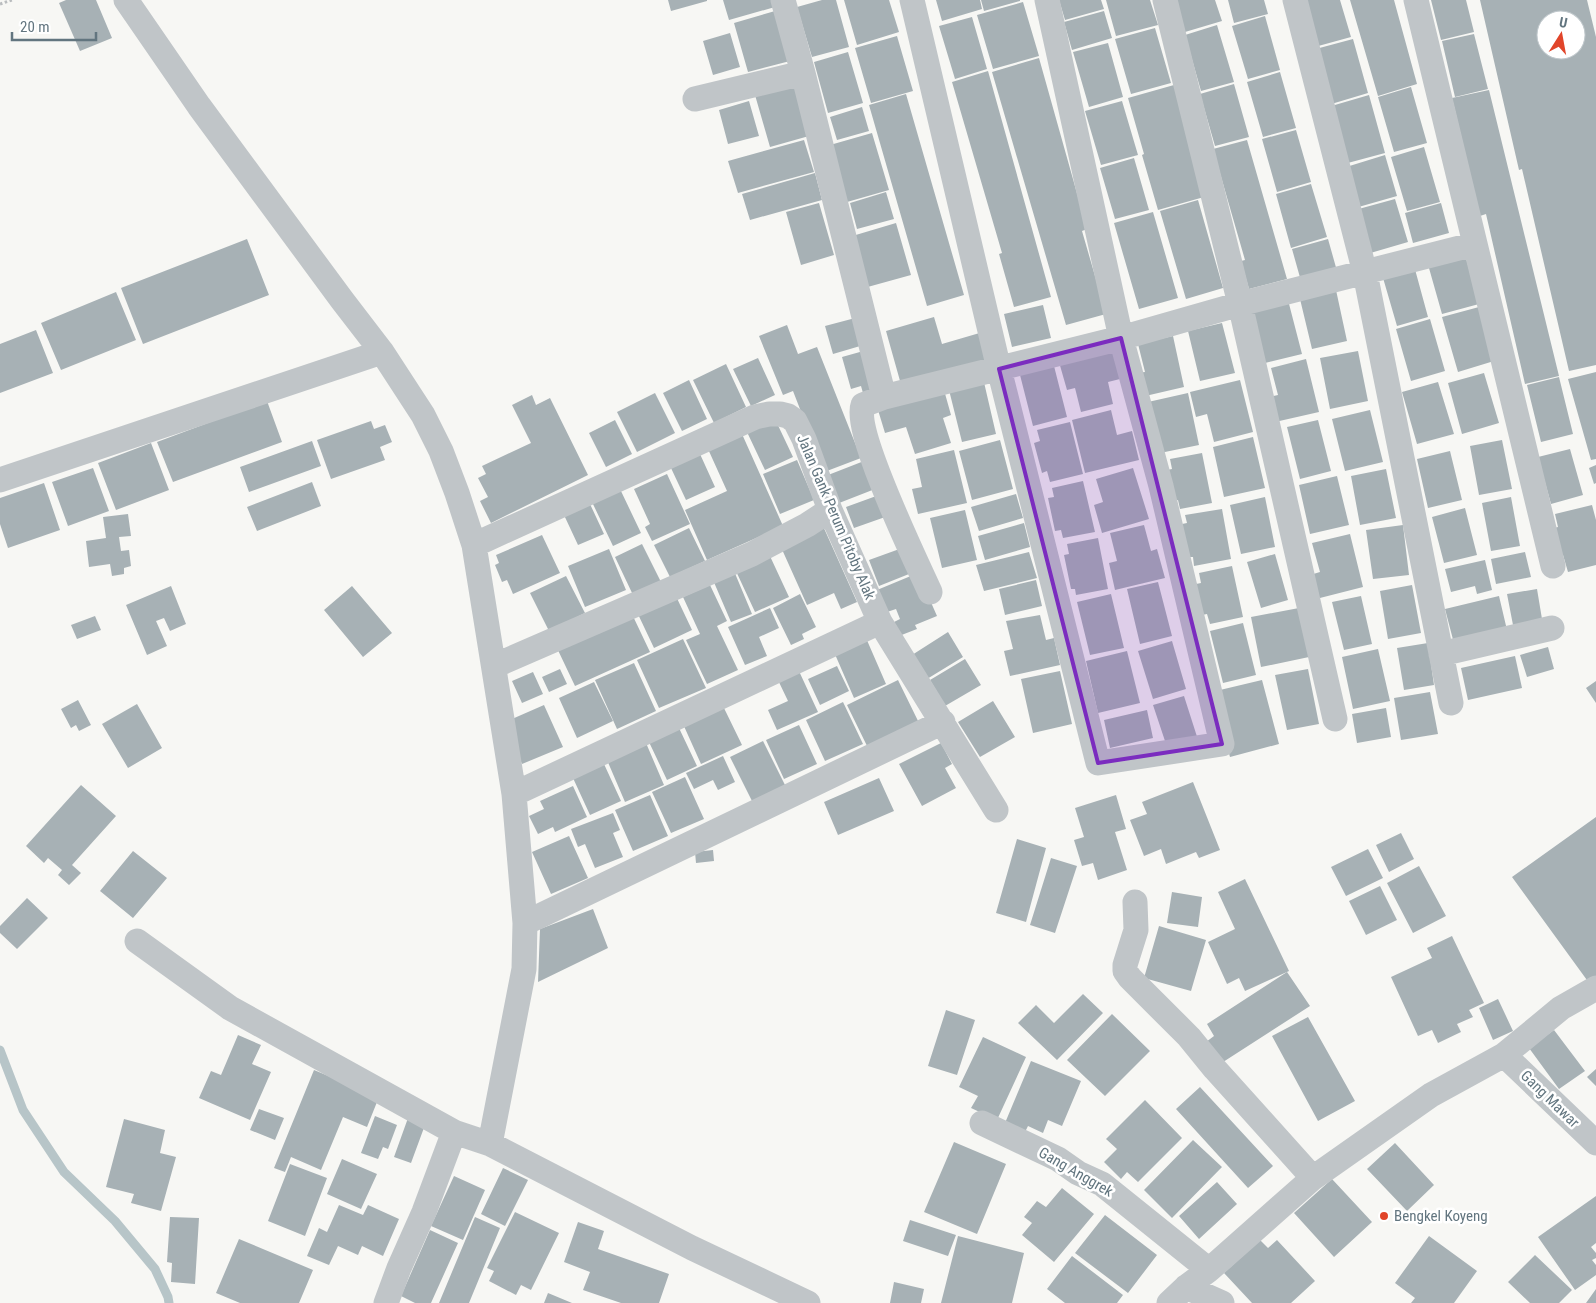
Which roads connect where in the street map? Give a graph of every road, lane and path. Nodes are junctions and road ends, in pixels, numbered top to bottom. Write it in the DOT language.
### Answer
graph roads {
  1 [pos="12,0"];
  2 [pos="126,0"];
  3 [pos="783,0"];
  4 [pos="912,0"];
  5 [pos="1047,0"];
  6 [pos="1164,0"];
  7 [pos="1295,0"];
  8 [pos="1416,0"];
  9 [pos="0,4"];
  10 [pos="803,73"];
  11 [pos="695,99"];
  12 [pos="1475,244"];
  13 [pos="1365,273"];
  14 [pos="1240,304"];
  15 [pos="1121,338"];
  16 [pos="382,352"];
  17 [pos="999,369"];
  18 [pos="884,397"];
  19 [pos="0,480"];
  20 [pos="830,510"];
  21 [pos="474,545"];
  22 [pos="1553,566"];
  23 [pos="930,592"];
  24 [pos="880,622"];
  25 [pos="1552,628"];
  26 [pos="1441,654"];
  27 [pos="494,666"];
  28 [pos="1451,703"];
  29 [pos="1335,719"];
  30 [pos="943,722"];
  31 [pos="514,794"];
  32 [pos="996,810"];
  33 [pos="1134,902"];
  34 [pos="525,923"];
  35 [pos="137,941"];
  36 [pos="1596,988"];
  37 [pos="1504,1054"];
  38 [pos="982,1123"];
  39 [pos="454,1132"];
  40 [pos="1596,1143"];
  41 [pos="490,1144"];
  42 [pos="1313,1178"];
  43 [pos="1210,1270"];
  44 [pos="1178,1295"];
  45 [pos="386,1303"];
  46 [pos="808,1303"];
  47 [pos="1222,1303"];
  1 -- 9 [label="path"];
  2 -- 16 [label="street"];
  3 -- 10 [label="street"];
  4 -- 17 [label="street"];
  5 -- 15 [label="street"];
  6 -- 14 [label="street"];
  7 -- 13 [label="street"];
  8 -- 12 [label="street"];
  10 -- 11 [label="street"];
  10 -- 18 [label="street"];
  12 -- 13 [label="street"];
  12 -- 22 [label="street"];
  13 -- 14 [label="street"];
  13 -- 26 [label="street"];
  14 -- 15 [label="street"];
  14 -- 29 [label="street"];
  15 -- 17 [label="street"];
  15 -- 17 [label="street"];
  16 -- 19 [label="street"];
  16 -- 21 [label="street"];
  17 -- 18 [label="street"];
  18 -- 23 [label="street"];
  20 -- 21 [label="street, Jalan Gank Perum Pitoby Alak"];
  20 -- 24 [label="street, Jalan Gank Perum Pitoby Alak"];
  20 -- 27 [label="street"];
  21 -- 27 [label="street"];
  24 -- 30 [label="street, Jalan Gank Perum Pitoby Alak"];
  24 -- 31 [label="street"];
  25 -- 26 [label="street"];
  26 -- 28 [label="street"];
  27 -- 31 [label="street"];
  30 -- 32 [label="street, Jalan Gank Perum Pitoby Alak"];
  30 -- 34 [label="street"];
  31 -- 34 [label="street"];
  33 -- 42 [label="street"];
  34 -- 41 [label="street"];
  35 -- 39 [label="street"];
  36 -- 37 [label="street"];
  37 -- 40 [label="street, Gang Mawar"];
  37 -- 42 [label="street"];
  38 -- 43 [label="street, Gang Anggrek"];
  39 -- 41 [label="street"];
  39 -- 45 [label="street"];
  41 -- 46 [label="street"];
  42 -- 43 [label="street"];
  43 -- 44 [label="street"];
  44 -- 47 [label="street"];
}
